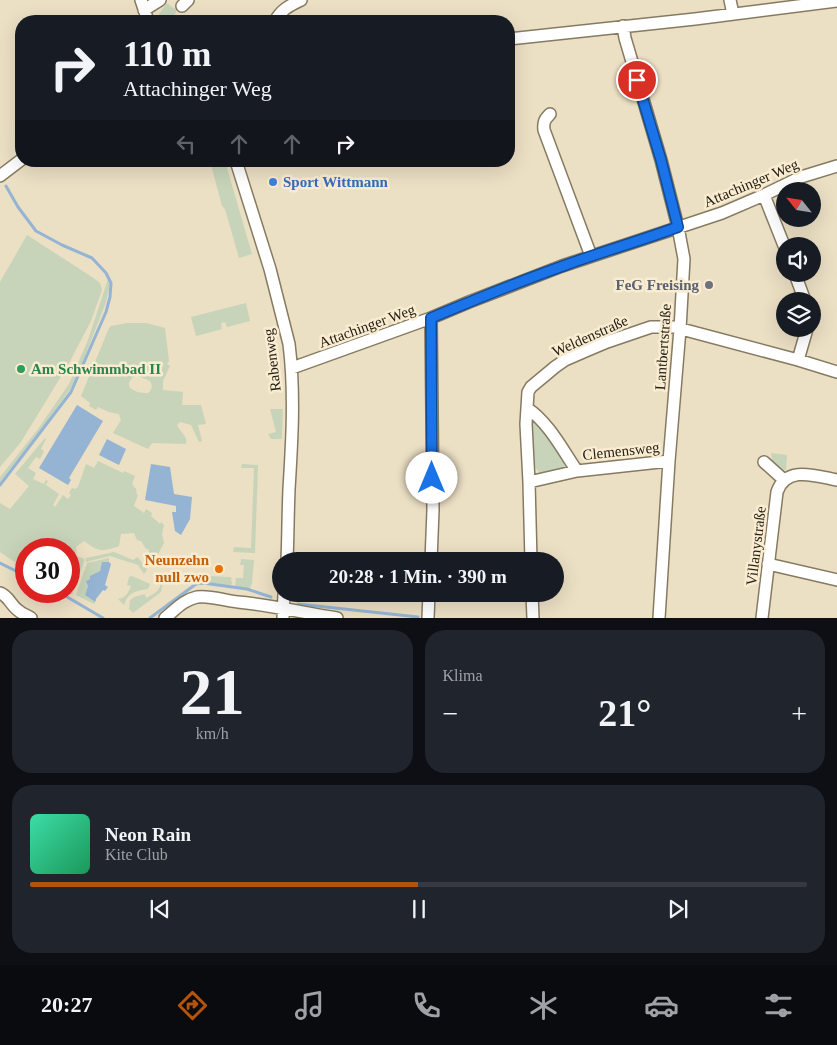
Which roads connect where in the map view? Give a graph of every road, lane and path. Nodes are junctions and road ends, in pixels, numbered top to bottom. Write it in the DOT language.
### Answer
graph roads {
  1 [pos="160,0"];
  2 [pos="301,0"];
  3 [pos="730,0"];
  4 [pos="837,1"];
  5 [pos="142,5"];
  6 [pos="733,14"];
  7 [pos="278,15"];
  8 [pos="623,26"];
  9 [pos="515,38"];
  10 [pos="550,114"];
  11 [pos="15,163"];
  12 [pos="837,166"];
  13 [pos="238,167"];
  14 [pos="2,169"];
  15 [pos="764,195"];
  16 [pos="678,227"];
  17 [pos="781,237"];
  18 [pos="591,256"];
  19 [pos="431,318"];
  20 [pos="680,329"];
  21 [pos="805,337"];
  22 [pos="798,360"];
  23 [pos="292,368"];
  24 [pos="837,372"];
  25 [pos="526,408"];
  26 [pos="669,460"];
  27 [pos="764,462"];
  28 [pos="577,471"];
  29 [pos="784,480"];
  30 [pos="837,480"];
  31 [pos="529,482"];
  32 [pos="286,552"];
  33 [pos="431,552"];
  34 [pos="531,552"];
  35 [pos="768,564"];
  36 [pos="837,580"];
  37 [pos="0,593"];
  38 [pos="429,602"];
  39 [pos="532,602"];
  40 [pos="283,613"];
  41 [pos="31,618"];
  42 [pos="165,618"];
  43 [pos="337,618"];
  44 [pos="428,618"];
  45 [pos="533,618"];
  46 [pos="659,618"];
  47 [pos="762,618"];
  1 -- 5 [label="street"];
  2 -- 7 [label="street"];
  3 -- 6 [label="street"];
  4 -- 6 [label="street"];
  6 -- 8 [label="street"];
  8 -- 9 [label="street"];
  8 -- 16 [label="street, Lantbertstraße"];
  10 -- 18 [label="street"];
  11 -- 14 [label="street"];
  12 -- 15 [label="street, Attachinger Weg"];
  13 -- 23 [label="street, Rabenweg"];
  15 -- 16 [label="street, Attachinger Weg"];
  15 -- 17 [label="street"];
  16 -- 18 [label="street, Attachinger Weg"];
  16 -- 20 [label="street, Lantbertstraße"];
  18 -- 19 [label="street, Attachinger Weg"];
  19 -- 23 [label="street, Attachinger Weg"];
  19 -- 33 [label="street"];
  20 -- 22 [label="street, Weldenstraße"];
  20 -- 25 [label="street, Weldenstraße"];
  20 -- 26 [label="street, Lantbertstraße"];
  21 -- 22 [label="street"];
  22 -- 24 [label="street, Weldenstraße"];
  23 -- 32 [label="street, Rabenweg"];
  25 -- 28 [label="street, Clemensweg"];
  25 -- 31 [label="street, Weldenstraße"];
  26 -- 28 [label="street, Clemensweg"];
  26 -- 46 [label="street, Lantbertstraße"];
  27 -- 29 [label="street"];
  28 -- 31 [label="street, Clemensweg"];
  29 -- 30 [label="street"];
  29 -- 35 [label="street, Villanystraße"];
  31 -- 34 [label="street, Weldenstraße"];
  35 -- 36 [label="street"];
  35 -- 47 [label="street, Villanystraße"];
  37 -- 41 [label="street"];
  38 -- 44 [label="street"];
  39 -- 45 [label="street"];
  40 -- 42 [label="street"];
  40 -- 43 [label="street"];
}
